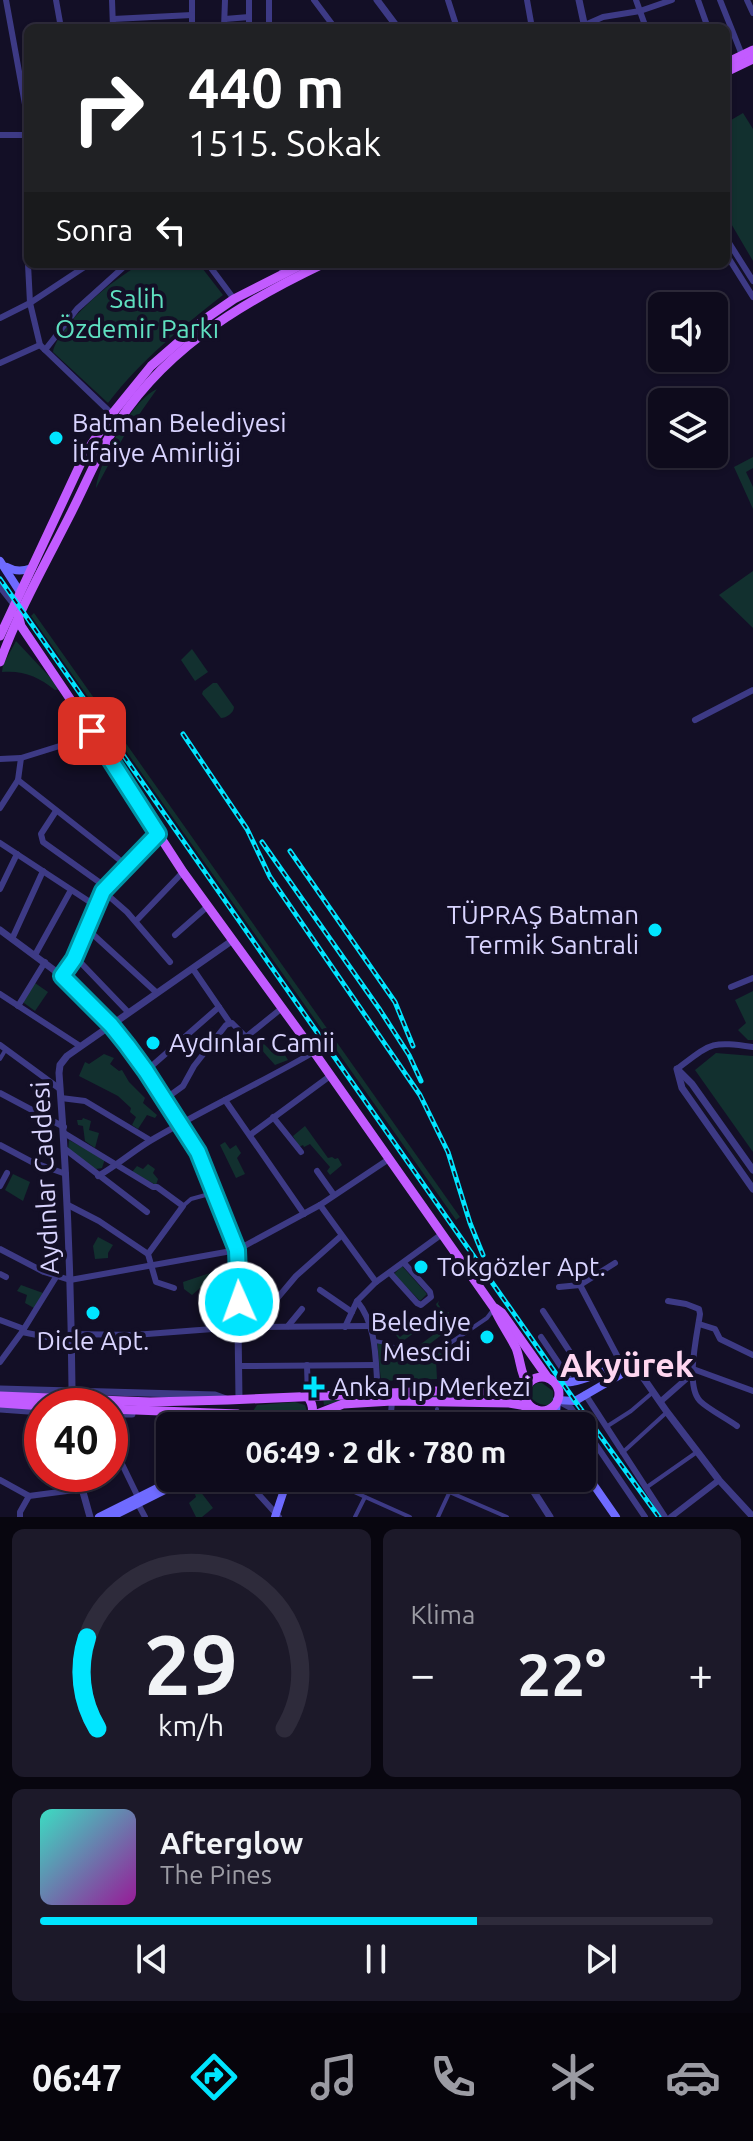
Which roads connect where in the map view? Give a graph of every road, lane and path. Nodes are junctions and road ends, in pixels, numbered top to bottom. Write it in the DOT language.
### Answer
graph roads {
  1 [pos="6,0"];
  2 [pos="56,0"];
  3 [pos="112,0"];
  4 [pos="192,0"];
  5 [pos="225,0"];
  6 [pos="249,0"];
  7 [pos="269,0"];
  8 [pos="314,0"];
  9 [pos="377,0"];
  10 [pos="448,0"];
  11 [pos="527,0"];
  12 [pos="579,0"];
  13 [pos="636,0"];
  14 [pos="672,0"];
  15 [pos="698,0"];
  16 [pos="720,0"];
  17 [pos="747,0"];
  18 [pos="640,11"];
  19 [pos="8,12"];
  20 [pos="0,13"];
  21 [pos="753,13"];
  22 [pos="192,15"];
  23 [pos="249,17"];
  24 [pos="113,19"];
  25 [pos="225,19"];
  26 [pos="60,24"];
  27 [pos="113,24"];
  28 [pos="192,24"];
  29 [pos="224,24"];
  30 [pos="249,24"];
  31 [pos="269,24"];
  32 [pos="332,24"];
  33 [pos="395,24"];
  34 [pos="456,24"];
  35 [pos="531,24"];
  36 [pos="583,24"];
  37 [pos="589,24"];
  38 [pos="645,24"];
  39 [pos="707,24"];
  40 [pos="730,24"];
  41 [pos="730,25"];
  42 [pos="753,50"];
  43 [pos="742,55"];
  44 [pos="753,59"];
  45 [pos="730,61"];
  46 [pos="730,70"];
  47 [pos="24,99"];
  48 [pos="0,135"];
  49 [pos="24,135"];
  50 [pos="730,244"];
  51 [pos="730,260"];
  52 [pos="28,268"];
  53 [pos="81,268"];
  54 [pos="123,268"];
  55 [pos="211,268"];
  56 [pos="281,268"];
  57 [pos="315,268"];
  58 [pos="753,281"];
  59 [pos="753,297"];
  60 [pos="234,299"];
  61 [pos="30,303"];
  62 [pos="0,318"];
  63 [pos="42,348"];
  64 [pos="0,363"];
  65 [pos="112,414"];
  66 [pos="72,481"];
  67 [pos="83,489"];
  68 [pos="2,563"];
  69 [pos="32,568"];
  70 [pos="0,587"];
  71 [pos="20,592"];
  72 [pos="14,605"];
  73 [pos="18,615"];
  74 [pos="3,637"];
  75 [pos="32,643"];
  76 [pos="0,662"];
  77 [pos="753,690"];
  78 [pos="74,706"];
  79 [pos="695,720"];
  80 [pos="92,731"];
  81 [pos="82,739"];
  82 [pos="61,745"];
  83 [pos="21,758"];
  84 [pos="0,759"];
  85 [pos="120,775"];
  86 [pos="18,780"];
  87 [pos="0,808"];
  88 [pos="56,811"];
  89 [pos="158,834"];
  90 [pos="0,843"];
  91 [pos="17,854"];
  92 [pos="126,865"];
  93 [pos="43,871"];
  94 [pos="183,872"];
  95 [pos="0,889"];
  96 [pos="104,889"];
  97 [pos="71,890"];
  98 [pos="96,906"];
  99 [pos="208,906"];
  100 [pos="136,921"];
  101 [pos="86,928"];
  102 [pos="0,930"];
  103 [pos="175,935"];
  104 [pos="12,939"];
  105 [pos="233,940"];
  106 [pos="35,955"];
  107 [pos="74,959"];
  108 [pos="45,962"];
  109 [pos="170,962"];
  110 [pos="193,969"];
  111 [pos="62,976"];
  112 [pos="183,976"];
  113 [pos="753,978"];
  114 [pos="731,987"];
  115 [pos="157,993"];
  116 [pos="0,994"];
  117 [pos="18,1006"];
  118 [pos="219,1007"];
  119 [pos="282,1008"];
  120 [pos="128,1012"];
  121 [pos="230,1023"];
  122 [pos="111,1025"];
  123 [pos="80,1046"];
  124 [pos="3,1047"];
  125 [pos="753,1047"];
  126 [pos="314,1052"];
  127 [pos="0,1059"];
  128 [pos="677,1069"];
  129 [pos="146,1071"];
  130 [pos="330,1076"];
  131 [pos="0,1093"];
  132 [pos="60,1093"];
  133 [pos="165,1099"];
  134 [pos="225,1100"];
  135 [pos="273,1117"];
  136 [pos="181,1123"];
  137 [pos="64,1130"];
  138 [pos="250,1135"];
  139 [pos="150,1140"];
  140 [pos="0,1145"];
  141 [pos="65,1149"];
  142 [pos="301,1152"];
  143 [pos="389,1159"];
  144 [pos="116,1166"];
  145 [pos="753,1170"];
  146 [pos="317,1171"];
  147 [pos="7,1173"];
  148 [pos="66,1174"];
  149 [pos="98,1176"];
  150 [pos="0,1186"];
  151 [pos="753,1189"];
  152 [pos="216,1192"];
  153 [pos="334,1195"];
  154 [pos="68,1205"];
  155 [pos="320,1205"];
  156 [pos="183,1206"];
  157 [pos="147,1212"];
  158 [pos="304,1214"];
  159 [pos="442,1234"];
  160 [pos="341,1236"];
  161 [pos="0,1249"];
  162 [pos="237,1250"];
  163 [pos="148,1254"];
  164 [pos="404,1263"];
  165 [pos="615,1263"];
  166 [pos="152,1265"];
  167 [pos="390,1273"];
  168 [pos="56,1277"];
  169 [pos="70,1280"];
  170 [pos="376,1282"];
  171 [pos="580,1285"];
  172 [pos="559,1287"];
  173 [pos="174,1288"];
  174 [pos="320,1290"];
  175 [pos="357,1301"];
  176 [pos="668,1301"];
  177 [pos="239,1302"];
  178 [pos="212,1305"];
  179 [pos="494,1308"];
  180 [pos="302,1309"];
  181 [pos="543,1311"];
  182 [pos="352,1312"];
  183 [pos="0,1320"];
  184 [pos="699,1324"];
  185 [pos="288,1326"];
  186 [pos="371,1326"];
  187 [pos="239,1327"];
  188 [pos="253,1327"];
  189 [pos="345,1327"];
  190 [pos="23,1331"];
  191 [pos="541,1337"];
  192 [pos="72,1338"];
  193 [pos="373,1340"];
  194 [pos="753,1355"];
  195 [pos="532,1356"];
  196 [pos="519,1360"];
  197 [pos="0,1361"];
  198 [pos="307,1365"];
  199 [pos="376,1365"];
  200 [pos="239,1366"];
  201 [pos="626,1368"];
  202 [pos="693,1371"];
  203 [pos="587,1378"];
  204 [pos="550,1380"];
  205 [pos="572,1383"];
  206 [pos="528,1385"];
  207 [pos="71,1388"];
  208 [pos="0,1389"];
  209 [pos="504,1391"];
  210 [pos="753,1391"];
  211 [pos="24,1392"];
  212 [pos="652,1392"];
  213 [pos="378,1393"];
  214 [pos="585,1394"];
  215 [pos="0,1396"];
  216 [pos="239,1396"];
  217 [pos="24,1397"];
  218 [pos="308,1397"];
  219 [pos="255,1399"];
  220 [pos="557,1400"];
  221 [pos="128,1401"];
  222 [pos="392,1401"];
  223 [pos="660,1402"];
  224 [pos="502,1403"];
  225 [pos="0,1406"];
  226 [pos="24,1406"];
  227 [pos="24,1409"];
  228 [pos="437,1409"];
  229 [pos="537,1410"];
  230 [pos="128,1411"];
  231 [pos="219,1412"];
  232 [pos="249,1412"];
  233 [pos="316,1412"];
  234 [pos="322,1412"];
  235 [pos="391,1412"];
  236 [pos="437,1412"];
  237 [pos="540,1412"];
  238 [pos="556,1412"];
  239 [pos="667,1412"];
  240 [pos="737,1426"];
  241 [pos="606,1427"];
  242 [pos="697,1452"];
  243 [pos="622,1453"];
  244 [pos="128,1478"];
  245 [pos="0,1480"];
  246 [pos="719,1480"];
  247 [pos="596,1488"];
  248 [pos="646,1488"];
  249 [pos="156,1490"];
  250 [pos="59,1492"];
  251 [pos="83,1492"];
  252 [pos="157,1492"];
  253 [pos="256,1492"];
  254 [pos="284,1492"];
  255 [pos="355,1492"];
  256 [pos="450,1492"];
  257 [pos="452,1492"];
  258 [pos="534,1492"];
  259 [pos="29,1496"];
  260 [pos="365,1497"];
  261 [pos="138,1500"];
  262 [pos="399,1515"];
  263 [pos="498,1515"];
  264 [pos="276,1516"];
  265 [pos="20,1517"];
  266 [pos="90,1517"];
  267 [pos="99,1517"];
  268 [pos="111,1517"];
  269 [pos="145,1517"];
  270 [pos="355,1517"];
  271 [pos="410,1517"];
  272 [pos="438,1517"];
  273 [pos="507,1517"];
  274 [pos="550,1517"];
  275 [pos="616,1517"];
  276 [pos="645,1517"];
  277 [pos="668,1517"];
  278 [pos="753,1517"];
  1 -- 19 [label="street"];
  2 -- 26 [label="street"];
  3 -- 24 [label="street"];
  4 -- 22 [label="street"];
  5 -- 25 [label="street"];
  6 -- 23 [label="street"];
  7 -- 31 [label="street"];
  8 -- 32 [label="street"];
  9 -- 33 [label="street"];
  10 -- 34 [label="street"];
  11 -- 35 [label="street"];
  12 -- 36 [label="street"];
  13 -- 18 [label="street"];
  14 -- 18 [label="street"];
  15 -- 39 [label="street"];
  16 -- 40 [label="street"];
  17 -- 21 [label="street"];
  18 -- 37 [label="street"];
  18 -- 38 [label="street"];
  19 -- 20 [label="street"];
  19 -- 47 [label="street"];
  22 -- 24 [label="street"];
  22 -- 28 [label="street"];
  23 -- 25 [label="street"];
  23 -- 30 [label="street"];
  24 -- 27 [label="street"];
  25 -- 29 [label="street"];
  41 -- 43 [label="street"];
  42 -- 43 [label="main road"];
  43 -- 45 [label="main road"];
  44 -- 46 [label="main road"];
  48 -- 49 [label="street"];
  50 -- 58 [label="street"];
  51 -- 59 [label="street"];
  52 -- 61 [label="street"];
  53 -- 61 [label="street"];
  54 -- 63 [label="street"];
  55 -- 60 [label="street"];
  56 -- 60 [label="main road"];
  57 -- 67 [label="main road"];
  60 -- 65 [label="main road"];
  61 -- 62 [label="street"];
  61 -- 63 [label="street"];
  63 -- 64 [label="street"];
  63 -- 65 [label="street"];
  65 -- 66 [label="main road"];
  66 -- 67 [label="main road"];
  66 -- 69 [label="main road"];
  67 -- 73 [label="main road"];
  68 -- 69 [label="main road"];
  68 -- 71 [label="main road"];
  69 -- 71 [label="main road"];
  70 -- 72 [label="street"];
  71 -- 72 [label="main road"];
  72 -- 74 [label="main road"];
  73 -- 74 [label="main road"];
  73 -- 75 [label="main road"];
  74 -- 75 [label="main road"];
  74 -- 76 [label="main road"];
  75 -- 78 [label="main road"];
  77 -- 79 [label="street"];
  78 -- 80 [label="main road"];
  78 -- 82 [label="street"];
  80 -- 81 [label="street"];
  80 -- 85 [label="main road"];
  81 -- 82 [label="street"];
  81 -- 85 [label="street"];
  82 -- 83 [label="street"];
  83 -- 84 [label="street"];
  83 -- 86 [label="street"];
  85 -- 89 [label="main road"];
  86 -- 87 [label="street"];
  86 -- 88 [label="street"];
  88 -- 92 [label="street"];
  88 -- 96 [label="street"];
  89 -- 92 [label="street"];
  89 -- 94 [label="main road"];
  90 -- 91 [label="street"];
  91 -- 93 [label="street"];
  91 -- 95 [label="street"];
  92 -- 96 [label="street"];
  93 -- 97 [label="street"];
  93 -- 104 [label="street"];
  94 -- 99 [label="main road"];
  94 -- 100 [label="street"];
  96 -- 98 [label="street"];
  96 -- 100 [label="street"];
  97 -- 98 [label="street"];
  97 -- 106 [label="street"];
  98 -- 101 [label="street"];
  99 -- 103 [label="street"];
  99 -- 105 [label="main road"];
  100 -- 109 [label="street"];
  101 -- 107 [label="street"];
  101 -- 115 [label="street"];
  102 -- 104 [label="street"];
  104 -- 106 [label="street"];
  105 -- 110 [label="street, Aydınlar Caddesi"];
  105 -- 119 [label="main road"];
  106 -- 108 [label="street"];
  107 -- 111 [label="street"];
  107 -- 120 [label="street"];
  108 -- 111 [label="street"];
  108 -- 117 [label="street"];
  109 -- 112 [label="street"];
  110 -- 112 [label="street, Aydınlar Caddesi"];
  110 -- 118 [label="street"];
  111 -- 122 [label="street"];
  112 -- 115 [label="street, Aydınlar Caddesi"];
  113 -- 114 [label="street"];
  115 -- 120 [label="street, Aydınlar Caddesi"];
  116 -- 117 [label="street"];
  117 -- 123 [label="street"];
  118 -- 121 [label="street"];
  118 -- 129 [label="street"];
  119 -- 121 [label="street"];
  119 -- 126 [label="main road"];
  120 -- 122 [label="street, Aydınlar Caddesi"];
  121 -- 133 [label="street"];
  122 -- 123 [label="street, Aydınlar Caddesi"];
  122 -- 129 [label="street"];
  123 -- 132 [label="street, Aydınlar Caddesi"];
  124 -- 127 [label="street"];
  124 -- 132 [label="street"];
  125 -- 128 [label="street"];
  126 -- 130 [label="main road"];
  126 -- 134 [label="street"];
  128 -- 145 [label="street"];
  128 -- 151 [label="street"];
  129 -- 133 [label="street"];
  130 -- 135 [label="street"];
  130 -- 143 [label="main road"];
  131 -- 137 [label="street"];
  132 -- 137 [label="street, Aydınlar Caddesi"];
  132 -- 139 [label="street"];
  133 -- 136 [label="street"];
  134 -- 136 [label="street"];
  134 -- 138 [label="street"];
  135 -- 138 [label="street"];
  135 -- 142 [label="street"];
  136 -- 139 [label="street"];
  136 -- 152 [label="street"];
  137 -- 141 [label="street, Aydınlar Caddesi"];
  137 -- 144 [label="street"];
  138 -- 158 [label="street"];
  139 -- 144 [label="street"];
  140 -- 148 [label="street"];
  141 -- 148 [label="street, Aydınlar Caddesi"];
  141 -- 149 [label="street"];
  143 -- 153 [label="street"];
  143 -- 159 [label="main road"];
  144 -- 149 [label="street"];
  144 -- 156 [label="street"];
  146 -- 153 [label="street"];
  147 -- 150 [label="street"];
  148 -- 154 [label="street, Aydınlar Caddesi"];
  149 -- 157 [label="street"];
  152 -- 156 [label="street"];
  152 -- 162 [label="street"];
  153 -- 155 [label="street"];
  154 -- 163 [label="street"];
  154 -- 169 [label="street, Aydınlar Caddesi"];
  155 -- 158 [label="street"];
  155 -- 160 [label="street"];
  156 -- 163 [label="street"];
  158 -- 162 [label="street"];
  159 -- 164 [label="street"];
  159 -- 179 [label="main road"];
  160 -- 170 [label="street"];
  160 -- 188 [label="street"];
  161 -- 168 [label="street"];
  162 -- 166 [label="street"];
  162 -- 177 [label="street"];
  163 -- 166 [label="street"];
  164 -- 167 [label="street"];
  164 -- 167 [label="street"];
  165 -- 171 [label="street"];
  166 -- 169 [label="street"];
  166 -- 173 [label="street"];
  167 -- 170 [label="street"];
  168 -- 169 [label="street"];
  168 -- 190 [label="street"];
  169 -- 192 [label="street, Aydınlar Caddesi"];
  170 -- 175 [label="street"];
  171 -- 172 [label="street"];
  171 -- 201 [label="street"];
  174 -- 182 [label="street"];
  175 -- 182 [label="street"];
  175 -- 186 [label="street"];
  176 -- 184 [label="street"];
  177 -- 178 [label="street"];
  177 -- 187 [label="street"];
  179 -- 193 [label="street"];
  179 -- 195 [label="main road"];
  179 -- 196 [label="main road"];
  180 -- 185 [label="street"];
  181 -- 203 [label="street"];
  182 -- 189 [label="street"];
  183 -- 190 [label="street"];
  184 -- 194 [label="street"];
  184 -- 202 [label="street"];
  185 -- 188 [label="street"];
  185 -- 189 [label="street"];
  186 -- 189 [label="street"];
  186 -- 193 [label="street"];
  187 -- 188 [label="street"];
  187 -- 192 [label="street"];
  187 -- 200 [label="street"];
  190 -- 192 [label="street"];
  190 -- 197 [label="street"];
  191 -- 205 [label="street"];
  192 -- 207 [label="street, Aydınlar Caddesi"];
  193 -- 199 [label="street"];
  195 -- 196 [label="main road"];
  195 -- 204 [label="main road"];
  196 -- 206 [label="main road"];
  196 -- 209 [label="main road"];
  198 -- 199 [label="street"];
  198 -- 200 [label="street"];
  198 -- 218 [label="street"];
  199 -- 213 [label="street"];
  200 -- 216 [label="street"];
  201 -- 203 [label="main road"];
  201 -- 212 [label="street"];
  201 -- 214 [label="main road"];
  202 -- 210 [label="street"];
  202 -- 223 [label="street"];
  202 -- 240 [label="street"];
  203 -- 205 [label="main road"];
  204 -- 205 [label="main road"];
  204 -- 206 [label="main road"];
  204 -- 220 [label="main road"];
  206 -- 209 [label="main road"];
  206 -- 229 [label="main road"];
  208 -- 211 [label="street"];
  209 -- 213 [label="main road"];
  209 -- 224 [label="main road"];
  212 -- 223 [label="street"];
  212 -- 241 [label="street"];
  213 -- 218 [label="main road"];
  214 -- 220 [label="main road"];
  214 -- 241 [label="street"];
  215 -- 217 [label="main road"];
  216 -- 219 [label="main road"];
  216 -- 221 [label="main road"];
  218 -- 219 [label="main road"];
  218 -- 233 [label="main road"];
  219 -- 232 [label="main road"];
  220 -- 229 [label="main road"];
  220 -- 238 [label="main road"];
  220 -- 276 [label="street"];
  222 -- 224 [label="main road"];
  222 -- 234 [label="main road"];
  222 -- 235 [label="street"];
  223 -- 239 [label="street"];
  224 -- 229 [label="main road"];
  225 -- 226 [label="main road"];
  225 -- 227 [label="street"];
  228 -- 236 [label="street"];
  229 -- 237 [label="main road"];
  230 -- 231 [label="main road"];
  239 -- 242 [label="street"];
  239 -- 243 [label="street"];
  241 -- 243 [label="street"];
  242 -- 246 [label="street"];
  242 -- 248 [label="street"];
  243 -- 248 [label="street"];
  244 -- 261 [label="street"];
  245 -- 259 [label="street"];
  246 -- 277 [label="street"];
  246 -- 278 [label="street"];
  247 -- 275 [label="main road"];
  248 -- 277 [label="street"];
  249 -- 261 [label="main road"];
  250 -- 259 [label="street"];
  251 -- 266 [label="street"];
  252 -- 261 [label="main road"];
  253 -- 264 [label="street"];
  254 -- 264 [label="main road"];
  255 -- 260 [label="street"];
  256 -- 272 [label="street"];
  257 -- 263 [label="street"];
  258 -- 274 [label="street"];
  259 -- 265 [label="street"];
  260 -- 262 [label="street"];
  260 -- 270 [label="street"];
  261 -- 267 [label="main road"];
  261 -- 268 [label="main road"];
  261 -- 269 [label="street"];
  262 -- 271 [label="street"];
  263 -- 273 [label="street"];
}
